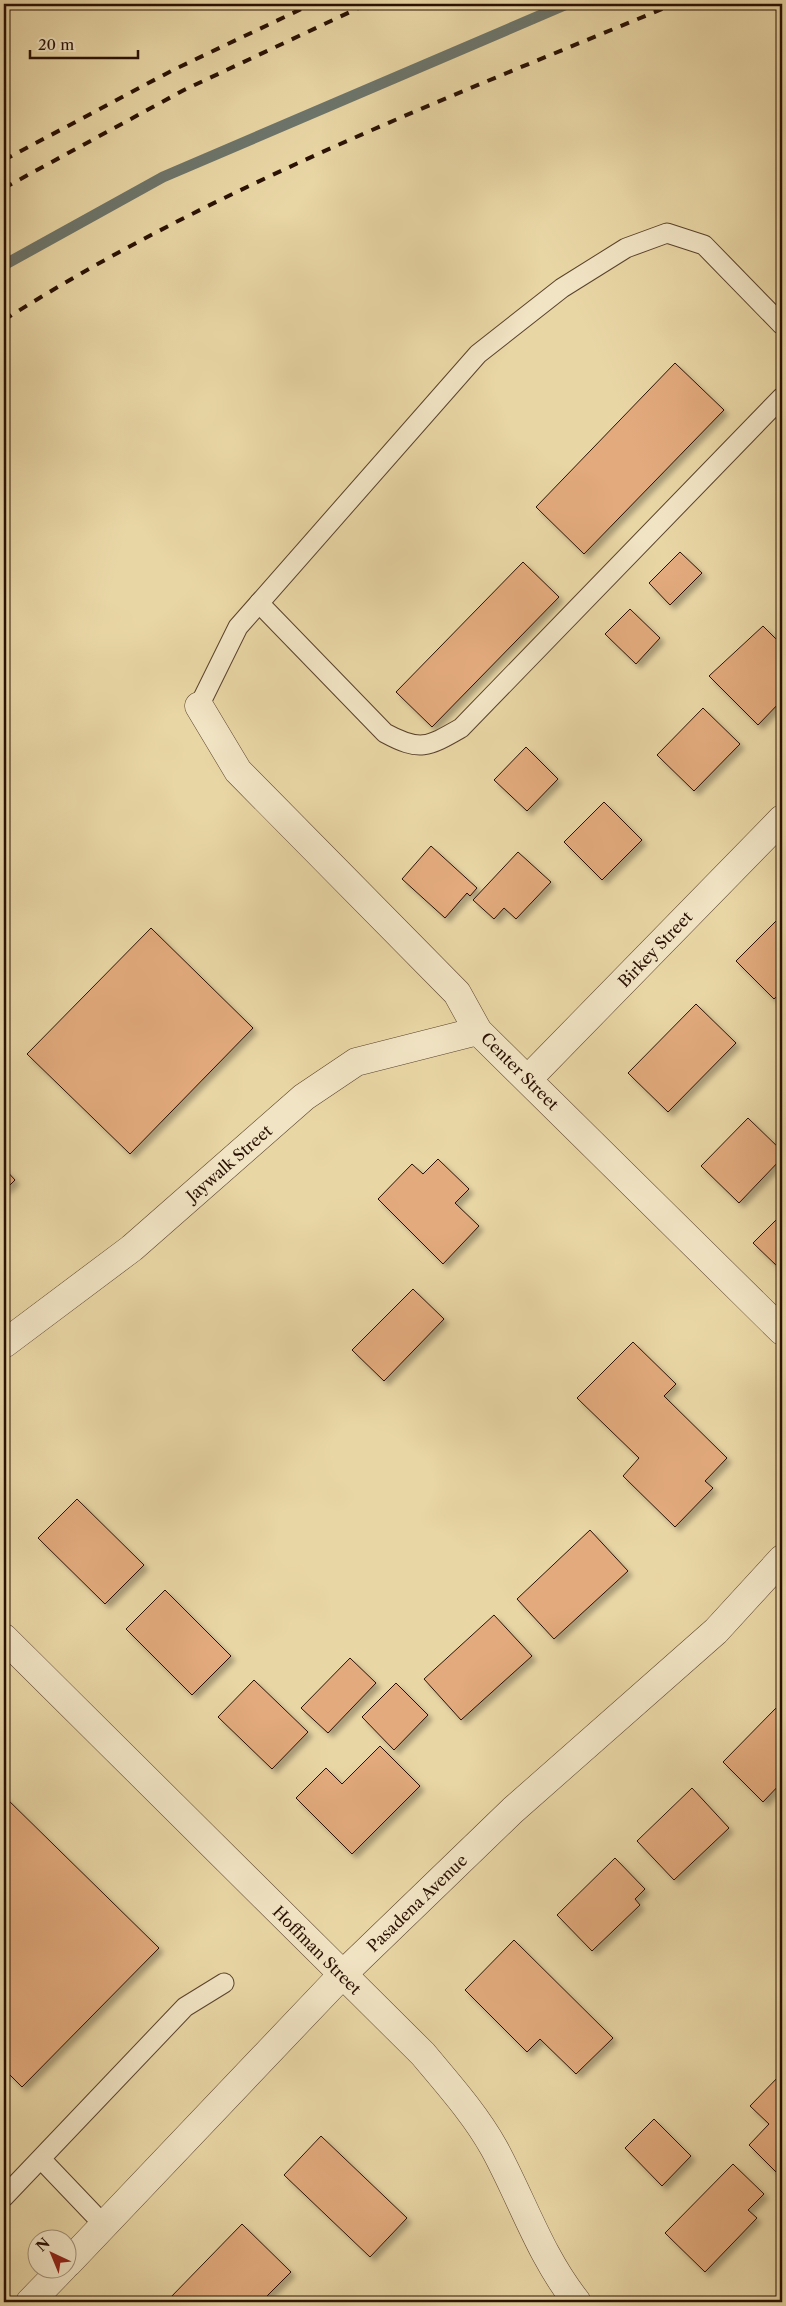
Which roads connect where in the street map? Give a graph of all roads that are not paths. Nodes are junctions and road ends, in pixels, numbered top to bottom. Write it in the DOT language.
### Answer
graph roads {
  1 [pos="782,325"];
  2 [pos="782,397"];
  3 [pos="259,602"];
  4 [pos="199,706"];
  5 [pos="782,819"];
  6 [pos="478,1031"];
  7 [pos="528,1079"];
  8 [pos="782,1331"];
  9 [pos="4,1344"];
  10 [pos="782,1559"];
  11 [pos="4,1638"];
  12 [pos="342,1975"];
  13 [pos="224,1983"];
  14 [pos="41,2159"];
  15 [pos="4,2197"];
  16 [pos="104,2225"];
  17 [pos="78,2252"];
  18 [pos="53,2278"];
  19 [pos="30,2302"];
  20 [pos="577,2302"];
  1 -- 3 [label="lane"];
  2 -- 3 [label="lane"];
  3 -- 4 [label="lane"];
  4 -- 6 [label="street, Center Street"];
  5 -- 7 [label="street, Birkey Street"];
  6 -- 7 [label="street, Center Street"];
  6 -- 9 [label="street, Jaywalk Street"];
  7 -- 8 [label="street, Center Street"];
  10 -- 12 [label="street, Pasadena Avenue"];
  11 -- 12 [label="street, Hoffman Street"];
  12 -- 16 [label="street, Pasadena Avenue"];
  12 -- 20 [label="street, Hoffman Street"];
  13 -- 14 [label="lane"];
  14 -- 15 [label="lane"];
  14 -- 16 [label="lane"];
  16 -- 17 [label="street, Pasadena Avenue"];
  18 -- 19 [label="street"];
}
